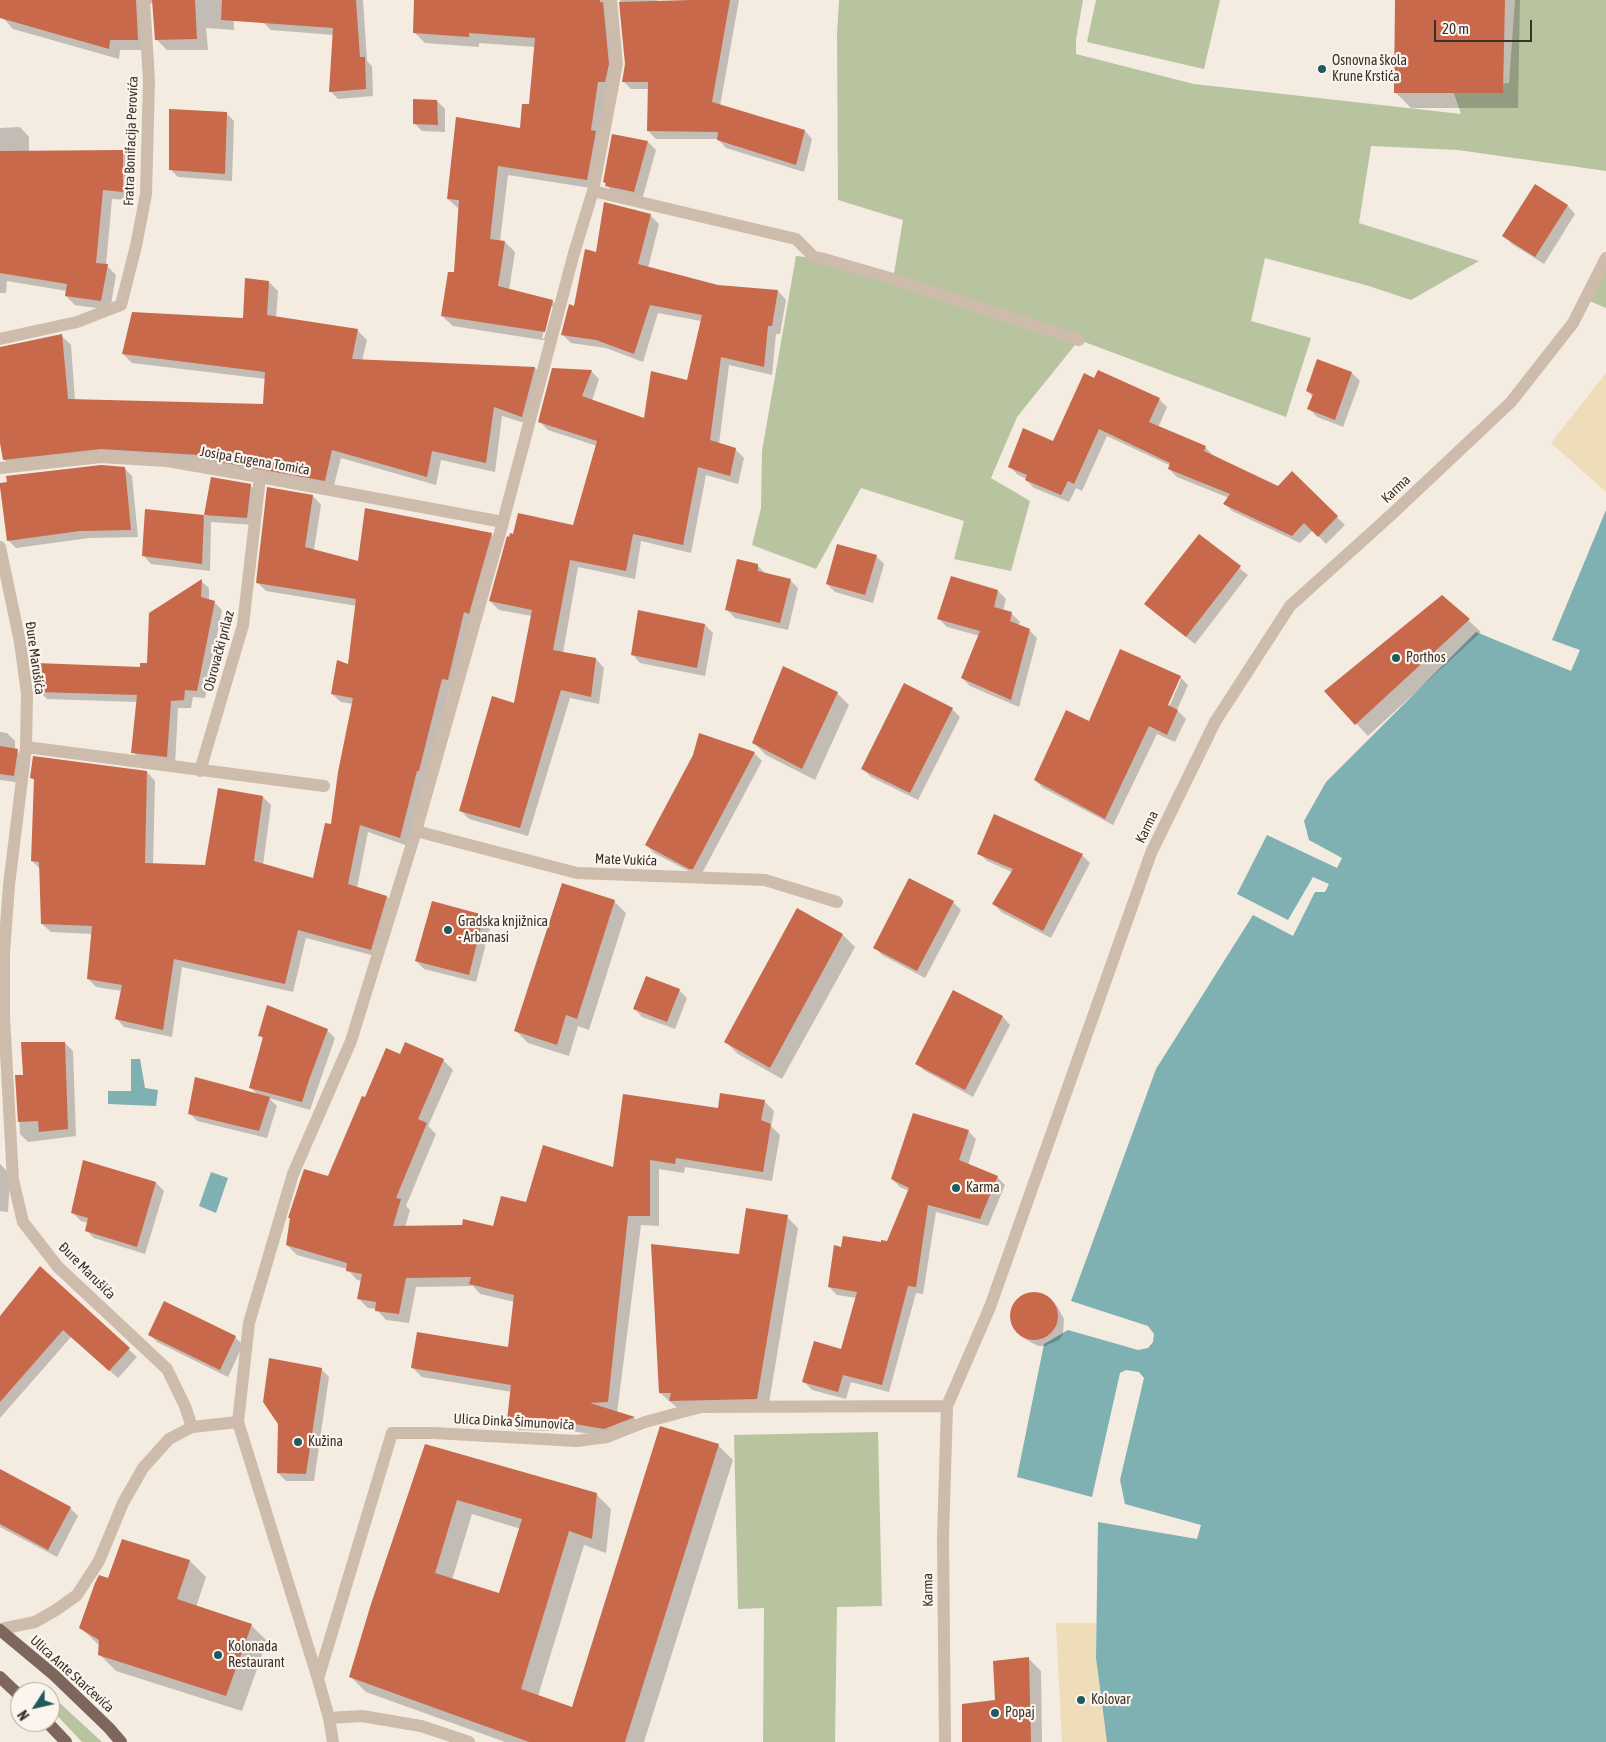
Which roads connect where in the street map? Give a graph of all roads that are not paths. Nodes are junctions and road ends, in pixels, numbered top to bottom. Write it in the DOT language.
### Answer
graph roads {
  1 [pos="144,0"];
  2 [pos="611,0"];
  3 [pos="593,191"];
  4 [pos="1606,258"];
  5 [pos="0,339"];
  6 [pos="1079,340"];
  7 [pos="0,468"];
  8 [pos="260,477"];
  9 [pos="503,522"];
  10 [pos="0,547"];
  11 [pos="26,747"];
  12 [pos="200,771"];
  13 [pos="324,786"];
  14 [pos="416,831"];
  15 [pos="837,902"];
  16 [pos="948,1406"];
  17 [pos="238,1422"];
  18 [pos="192,1427"];
  19 [pos="0,1630"];
  20 [pos="0,1677"];
  21 [pos="318,1679"];
  22 [pos="10,1686"];
  23 [pos="329,1718"];
  24 [pos="56,1732"];
  25 [pos="66,1742"];
  26 [pos="121,1742"];
  27 [pos="333,1742"];
  28 [pos="469,1742"];
  29 [pos="945,1742"];
  1 -- 5 [label="street, Fratra Bonifacija Perovića"];
  2 -- 3 [label="street"];
  3 -- 6 [label="street"];
  3 -- 9 [label="street"];
  4 -- 16 [label="street, Karma"];
  7 -- 8 [label="street, Josipa Eugena Tomića"];
  8 -- 9 [label="street, Josipa Eugena Tomića"];
  8 -- 12 [label="street, Obrovački prilaz"];
  9 -- 14 [label="street"];
  10 -- 11 [label="street, Đure Marušića"];
  11 -- 12 [label="street"];
  11 -- 18 [label="street, Đure Marušića"];
  12 -- 13 [label="street"];
  14 -- 15 [label="street, Mate Vukića"];
  14 -- 17 [label="street"];
  16 -- 21 [label="street, Ulica Dinka Šimunoviča"];
  16 -- 29 [label="street, Karma"];
  17 -- 18 [label="street"];
  17 -- 21 [label="street"];
  18 -- 19 [label="street"];
  19 -- 26 [label="main road, Ulica Ante Starčevića"];
  20 -- 22 [label="main road"];
  21 -- 23 [label="street"];
  23 -- 27 [label="street"];
  23 -- 28 [label="street"];
  24 -- 25 [label="main road"];
}
